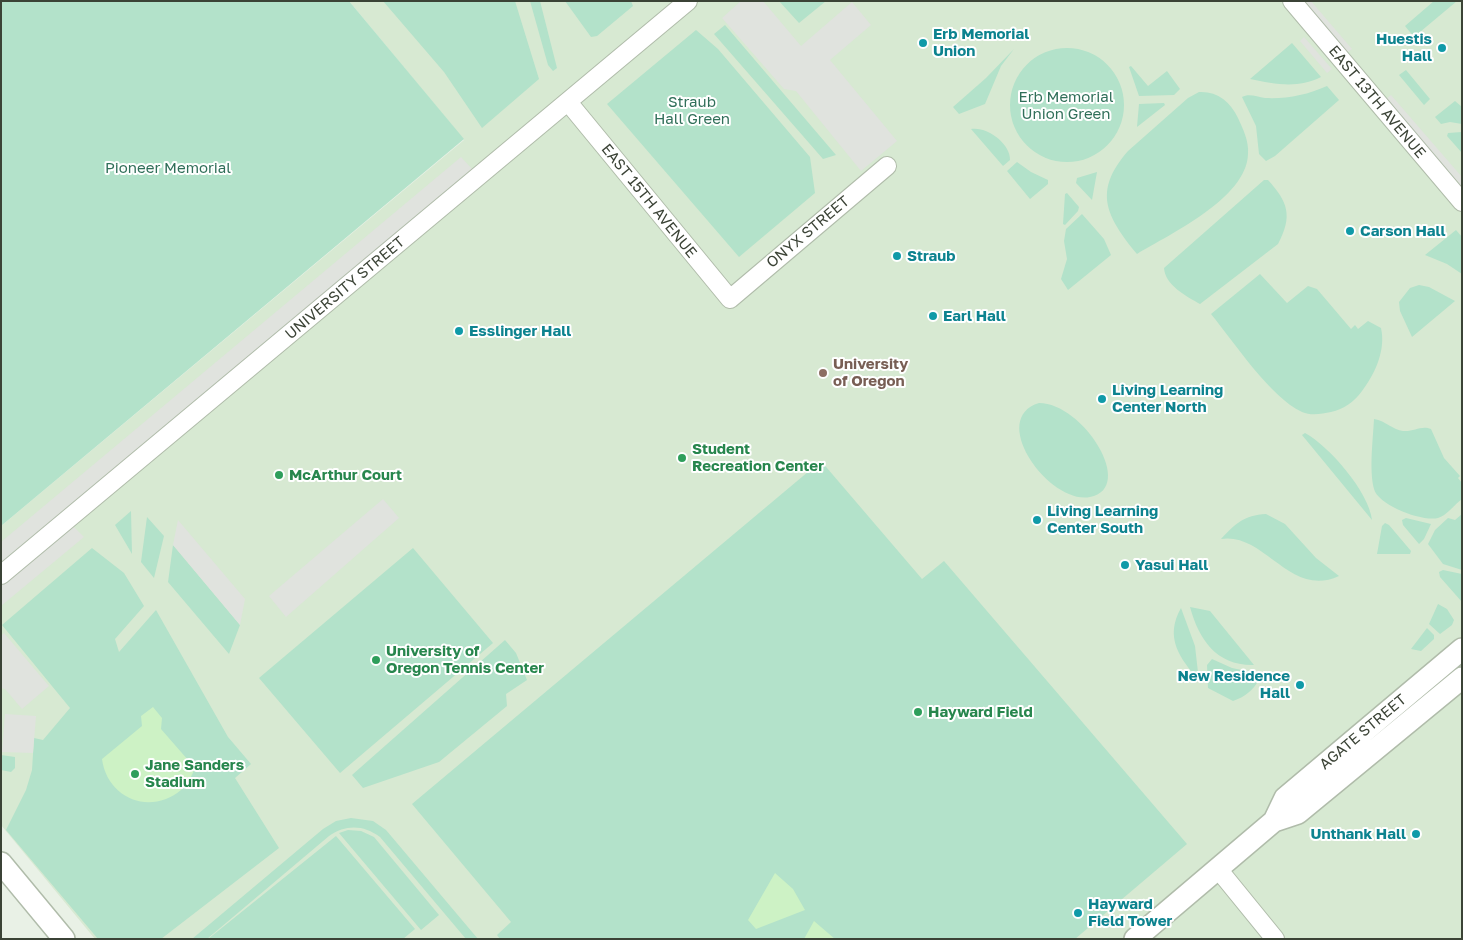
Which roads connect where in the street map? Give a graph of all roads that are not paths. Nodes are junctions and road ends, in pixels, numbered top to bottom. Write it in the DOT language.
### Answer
graph roads {
  1 [pos="688,1"];
  2 [pos="1292,1"];
  3 [pos="568,102"];
  4 [pos="887,166"];
  5 [pos="1462,202"];
  6 [pos="730,299"];
  7 [pos="1,574"];
  8 [pos="1462,649"];
  9 [pos="1462,678"];
  10 [pos="1274,821"];
  11 [pos="1,863"];
  12 [pos="1218,868"];
  13 [pos="62,938"];
  14 [pos="1135,939"];
  15 [pos="1275,939"];
  1 -- 3 [label="street, UNIVERSITY STREET"];
  2 -- 5 [label="street, EAST 13TH AVENUE"];
  3 -- 6 [label="street, EAST 15TH AVENUE"];
  3 -- 7 [label="street, UNIVERSITY STREET"];
  4 -- 6 [label="street, ONYX STREET"];
  8 -- 10 [label="street, AGATE STREET"];
  9 -- 10 [label="street, AGATE STREET"];
  10 -- 12 [label="street, AGATE STREET"];
  11 -- 13 [label="street"];
  12 -- 14 [label="street, AGATE STREET"];
  12 -- 15 [label="street"];
}
